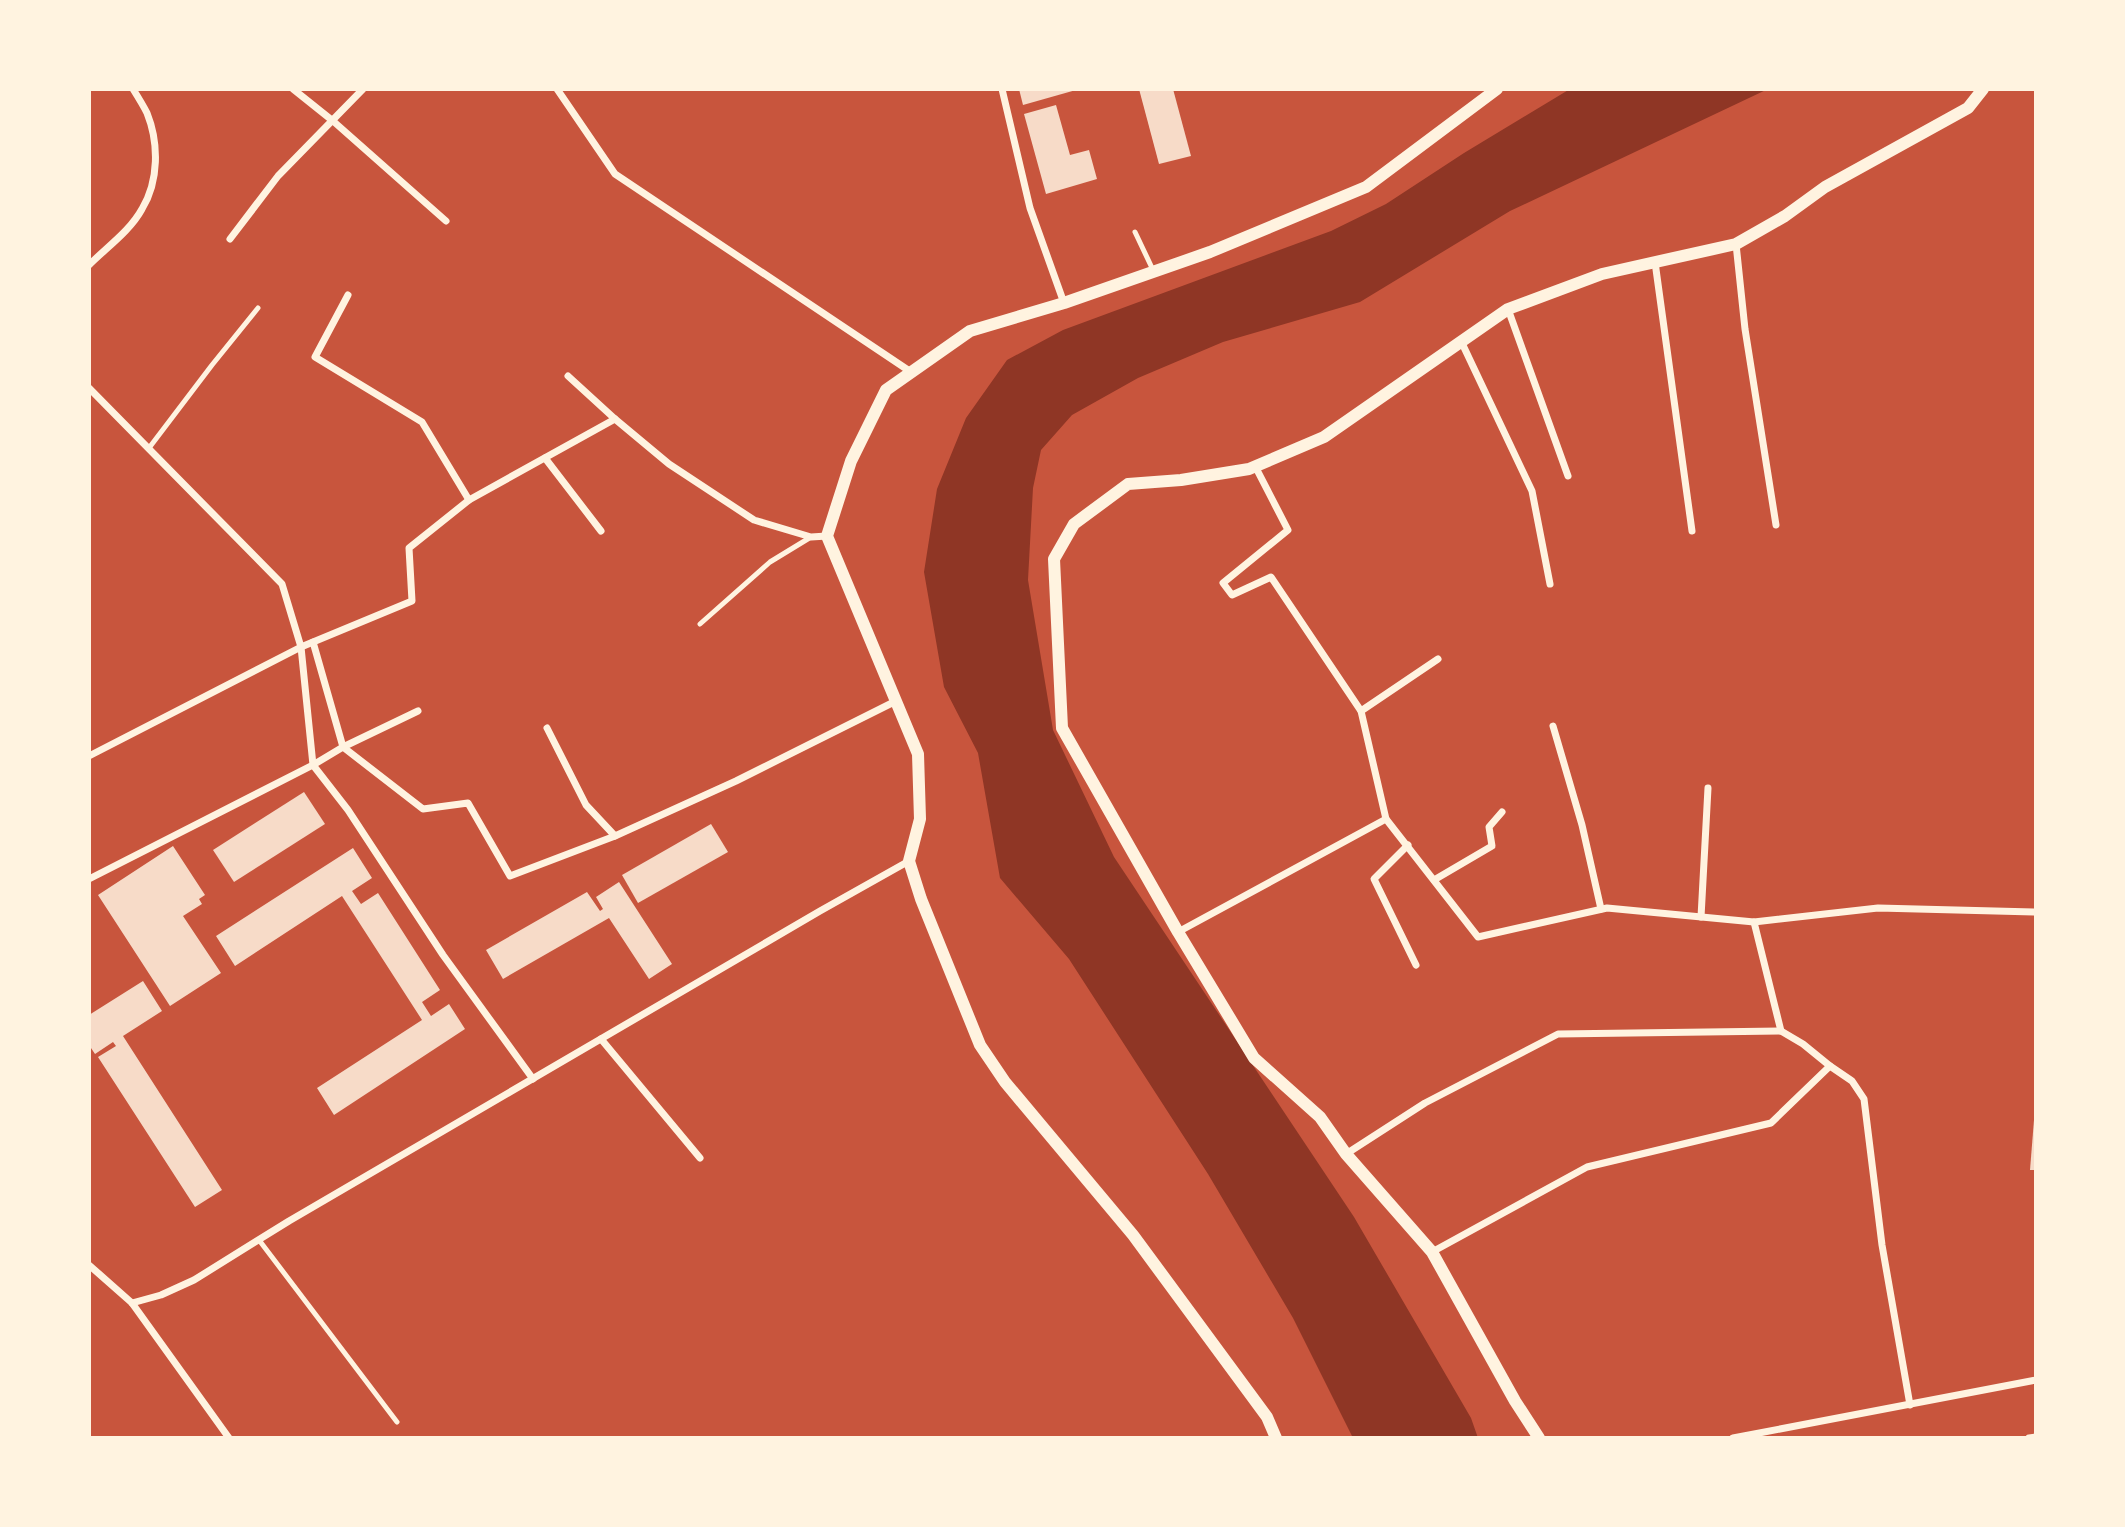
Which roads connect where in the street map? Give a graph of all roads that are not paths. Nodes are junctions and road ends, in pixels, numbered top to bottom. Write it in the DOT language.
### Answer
graph roads {
  1 [pos="133,89"];
  2 [pos="293,89"];
  3 [pos="363,89"];
  4 [pos="557,89"];
  5 [pos="1002,89"];
  6 [pos="1497,89"];
  7 [pos="1983,89"];
  8 [pos="333,121"];
  9 [pos="446,221"];
  10 [pos="1135,232"];
  11 [pos="230,239"];
  12 [pos="1735,244"];
  13 [pos="1654,262"];
  14 [pos="89,265"];
  15 [pos="1154,272"];
  16 [pos="348,295"];
  17 [pos="1064,303"];
  18 [pos="258,309"];
  19 [pos="1508,309"];
  20 [pos="1461,341"];
  21 [pos="911,372"];
  22 [pos="568,376"];
  23 [pos="89,388"];
  24 [pos="615,419"];
  25 [pos="149,448"];
  26 [pos="545,458"];
  27 [pos="1255,467"];
  28 [pos="1568,476"];
  29 [pos="470,500"];
  30 [pos="1776,525"];
  31 [pos="601,531"];
  32 [pos="1692,531"];
  33 [pos="827,536"];
  34 [pos="811,537"];
  35 [pos="1550,584"];
  36 [pos="700,624"];
  37 [pos="313,642"];
  38 [pos="301,647"];
  39 [pos="1438,659"];
  40 [pos="896,701"];
  41 [pos="418,711"];
  42 [pos="1361,711"];
  43 [pos="1553,726"];
  44 [pos="547,728"];
  45 [pos="343,747"];
  46 [pos="89,756"];
  47 [pos="313,765"];
  48 [pos="1709,788"];
  49 [pos="1502,812"];
  50 [pos="1386,819"];
  51 [pos="615,836"];
  52 [pos="1408,845"];
  53 [pos="909,861"];
  54 [pos="89,879"];
  55 [pos="1434,880"];
  56 [pos="1601,909"];
  57 [pos="2036,912"];
  58 [pos="1701,917"];
  59 [pos="1754,922"];
  60 [pos="1178,932"];
  61 [pos="1416,965"];
  62 [pos="1781,1031"];
  63 [pos="601,1039"];
  64 [pos="1830,1066"];
  65 [pos="533,1079"];
  66 [pos="1346,1154"];
  67 [pos="700,1158"];
  68 [pos="259,1240"];
  69 [pos="1432,1252"];
  70 [pos="89,1265"];
  71 [pos="132,1303"];
  72 [pos="2036,1380"];
  73 [pos="1910,1405"];
  74 [pos="397,1422"];
  75 [pos="2036,1437"];
  76 [pos="229,1438"];
  77 [pos="1276,1438"];
  78 [pos="1538,1438"];
  79 [pos="1733,1438"];
  80 [pos="2029,1438"];
  1 -- 14 [label="street"];
  2 -- 8 [label="street"];
  3 -- 8 [label="street"];
  4 -- 21 [label="street"];
  5 -- 17 [label="street"];
  6 -- 15 [label="street"];
  7 -- 12 [label="street"];
  8 -- 9 [label="street"];
  8 -- 11 [label="street"];
  10 -- 15 [label="lane"];
  12 -- 13 [label="street"];
  12 -- 30 [label="street"];
  13 -- 19 [label="street"];
  13 -- 32 [label="street"];
  15 -- 17 [label="street"];
  16 -- 29 [label="street"];
  17 -- 21 [label="street"];
  18 -- 25 [label="lane"];
  19 -- 20 [label="street"];
  19 -- 28 [label="street"];
  20 -- 27 [label="street"];
  20 -- 35 [label="street"];
  21 -- 33 [label="street"];
  22 -- 24 [label="street"];
  23 -- 25 [label="street"];
  24 -- 26 [label="street"];
  24 -- 34 [label="street"];
  25 -- 38 [label="street"];
  26 -- 29 [label="street"];
  26 -- 31 [label="street"];
  27 -- 42 [label="street"];
  27 -- 60 [label="street"];
  29 -- 37 [label="street"];
  33 -- 34 [label="street"];
  33 -- 40 [label="street"];
  34 -- 36 [label="lane"];
  37 -- 38 [label="street"];
  37 -- 45 [label="street"];
  38 -- 46 [label="street"];
  38 -- 47 [label="street"];
  39 -- 42 [label="street"];
  40 -- 51 [label="street"];
  40 -- 53 [label="street"];
  41 -- 45 [label="street"];
  42 -- 50 [label="street"];
  43 -- 56 [label="street"];
  44 -- 51 [label="street"];
  45 -- 47 [label="street"];
  45 -- 51 [label="street"];
  47 -- 54 [label="street"];
  47 -- 65 [label="street"];
  48 -- 58 [label="street"];
  49 -- 55 [label="street"];
  50 -- 52 [label="street"];
  50 -- 60 [label="street"];
  52 -- 55 [label="street"];
  52 -- 61 [label="street"];
  53 -- 63 [label="street"];
  53 -- 77 [label="street"];
  55 -- 56 [label="street"];
  56 -- 58 [label="street"];
  57 -- 59 [label="street"];
  58 -- 59 [label="street"];
  59 -- 62 [label="street"];
  60 -- 66 [label="street"];
  62 -- 64 [label="street"];
  62 -- 66 [label="street"];
  63 -- 65 [label="street"];
  63 -- 67 [label="street"];
  64 -- 69 [label="street"];
  64 -- 73 [label="street"];
  65 -- 68 [label="street"];
  66 -- 69 [label="street"];
  68 -- 71 [label="street"];
  68 -- 74 [label="lane"];
  69 -- 78 [label="street"];
  70 -- 71 [label="street"];
  71 -- 76 [label="street"];
  72 -- 73 [label="street"];
  73 -- 79 [label="street"];
  75 -- 80 [label="street"];
}
